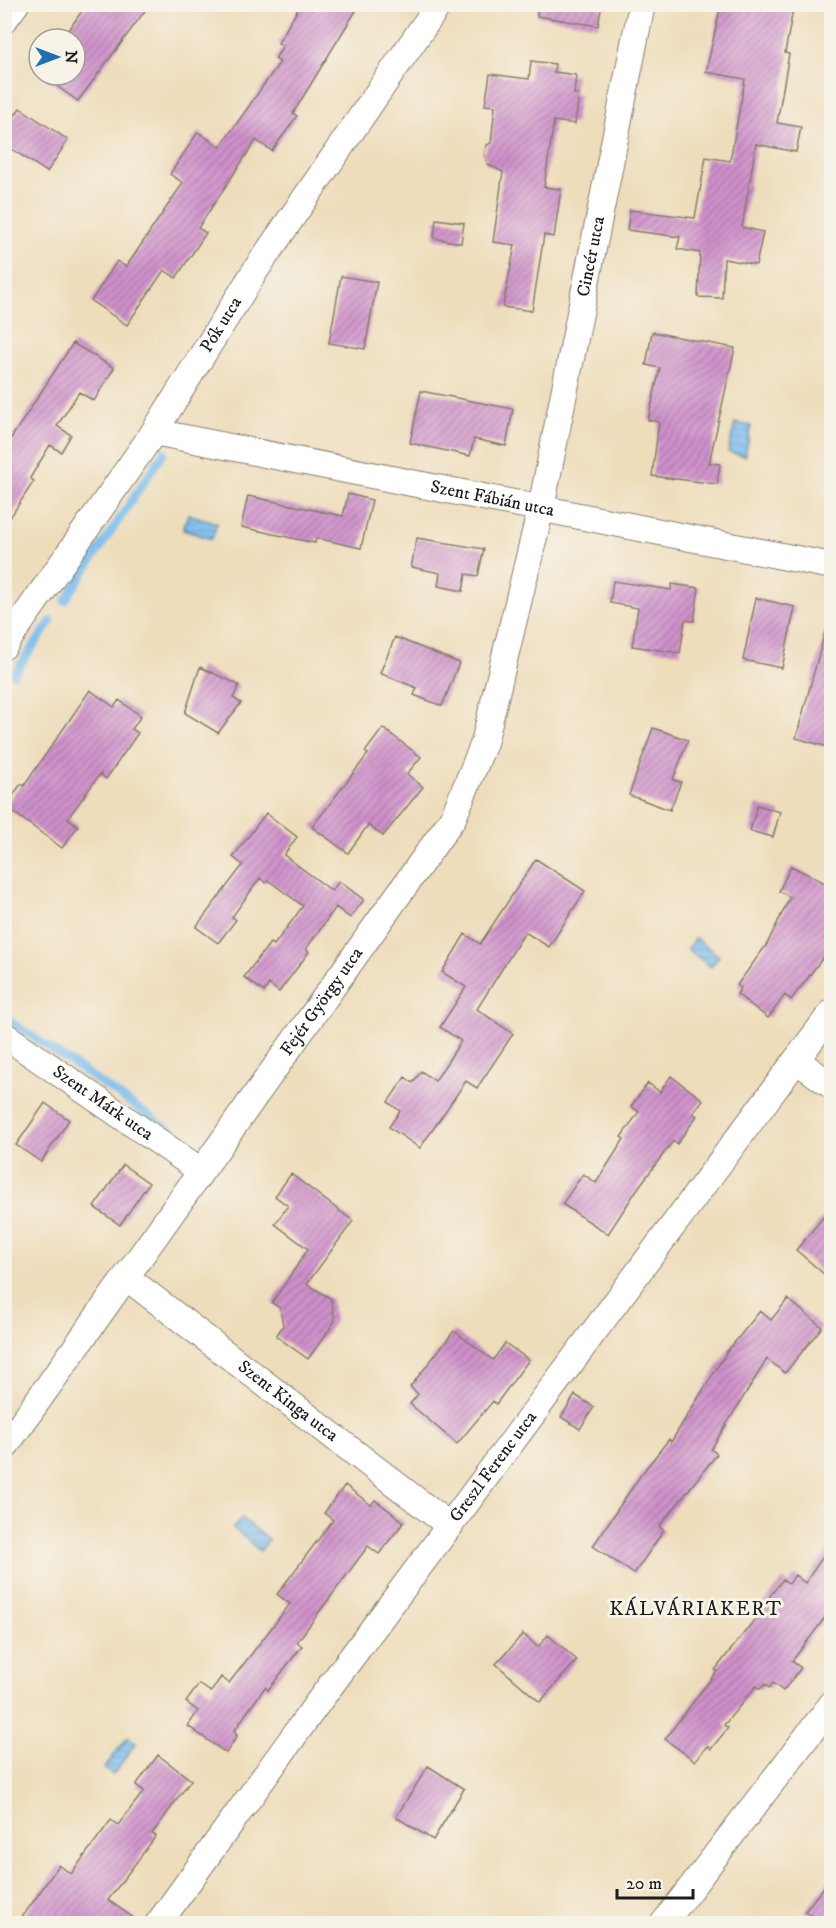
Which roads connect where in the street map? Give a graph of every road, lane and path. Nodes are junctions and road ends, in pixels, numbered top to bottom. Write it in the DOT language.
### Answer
graph roads {
  1 [pos="16,4"];
  2 [pos="439,4"];
  3 [pos="642,4"];
  4 [pos="4,20"];
  5 [pos="154,432"];
  6 [pos="541,508"];
  7 [pos="831,566"];
  8 [pos="4,646"];
  9 [pos="831,1012"];
  10 [pos="4,1035"];
  11 [pos="796,1060"];
  12 [pos="831,1086"];
  13 [pos="201,1171"];
  14 [pos="126,1277"];
  15 [pos="4,1448"];
  16 [pos="450,1526"];
  17 [pos="831,1704"];
  18 [pos="158,1923"];
  19 [pos="663,1923"];
  1 -- 4 [label="street"];
  2 -- 5 [label="street, Pók utca"];
  3 -- 6 [label="street, Cincér utca"];
  5 -- 6 [label="street, Szent Fábián utca"];
  5 -- 8 [label="street, Pók utca"];
  6 -- 7 [label="street, Szent Fábián utca"];
  6 -- 13 [label="street, Fejér György utca"];
  9 -- 11 [label="street, Greszl Ferenc utca"];
  10 -- 13 [label="street, Szent Márk utca"];
  11 -- 12 [label="street"];
  11 -- 16 [label="street, Greszl Ferenc utca"];
  13 -- 14 [label="street, Fejér György utca"];
  14 -- 15 [label="street, Fejér György utca"];
  14 -- 16 [label="street, Szent Kinga utca"];
  16 -- 18 [label="street, Greszl Ferenc utca"];
  17 -- 19 [label="street"];
}
